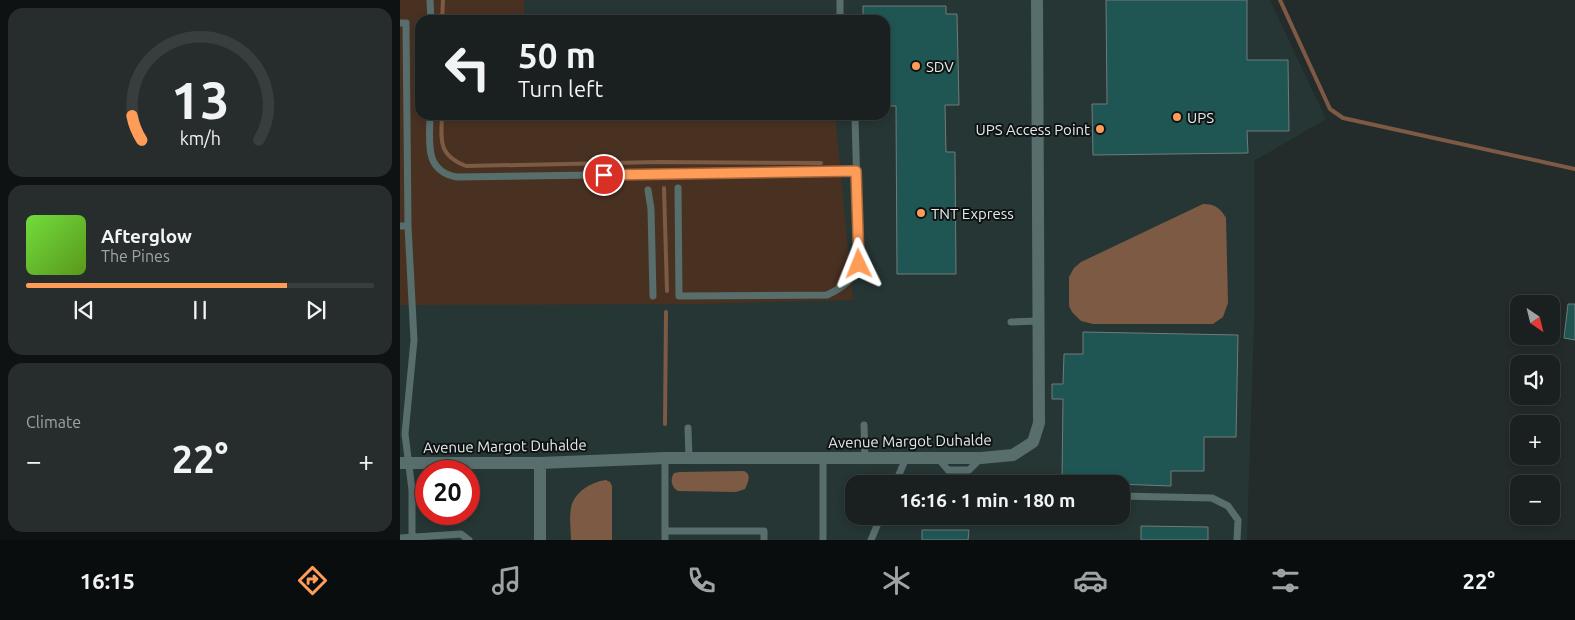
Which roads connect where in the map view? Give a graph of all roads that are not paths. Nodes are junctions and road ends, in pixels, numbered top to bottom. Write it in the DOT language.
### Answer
graph roads {
  1 [pos="430,0"];
  2 [pos="840,0"];
  3 [pos="1037,0"];
  4 [pos="431,15"];
  5 [pos="840,15"];
  6 [pos="400,24"];
  7 [pos="430,120"];
  8 [pos="855,120"];
  9 [pos="856,171"];
  10 [pos="678,188"];
  11 [pos="648,190"];
  12 [pos="404,226"];
  13 [pos="653,296"];
  14 [pos="1039,321"];
  15 [pos="1011,322"];
  16 [pos="864,425"];
  17 [pos="688,428"];
  18 [pos="665,458"];
  19 [pos="689,458"];
  20 [pos="865,458"];
  21 [pos="906,458"];
  22 [pos="823,459"];
  23 [pos="404,463"];
  24 [pos="540,463"];
  25 [pos="899,475"];
  26 [pos="1130,496"];
  27 [pos="877,525"];
  28 [pos="665,531"];
  29 [pos="412,537"];
  30 [pos="400,538"];
  31 [pos="468,540"];
  32 [pos="540,540"];
  33 [pos="665,540"];
  34 [pos="764,540"];
  35 [pos="824,540"];
  36 [pos="871,540"];
  37 [pos="1237,540"];
  1 -- 4 [label="lane"];
  2 -- 5 [label="lane"];
  3 -- 14 [label="street, Avenue Margot Duhalde"];
  6 -- 12 [label="lane"];
  7 -- 9 [label="lane"];
  8 -- 9 [label="lane"];
  9 -- 10 [label="lane"];
  11 -- 13 [label="lane"];
  12 -- 23 [label="lane"];
  14 -- 15 [label="lane"];
  14 -- 21 [label="street, Avenue Margot Duhalde"];
  16 -- 20 [label="lane"];
  17 -- 19 [label="lane"];
  18 -- 19 [label="street, Avenue Margot Duhalde"];
  18 -- 24 [label="street, Avenue Margot Duhalde"];
  18 -- 28 [label="lane"];
  19 -- 22 [label="street, Avenue Margot Duhalde"];
  20 -- 21 [label="street, Avenue Margot Duhalde"];
  20 -- 22 [label="street, Avenue Margot Duhalde"];
  21 -- 25 [label="lane"];
  22 -- 35 [label="lane"];
  23 -- 24 [label="street, Avenue Margot Duhalde"];
  23 -- 29 [label="lane"];
  24 -- 32 [label="street"];
  26 -- 37 [label="lane"];
  27 -- 36 [label="lane"];
  28 -- 33 [label="lane"];
  28 -- 34 [label="lane"];
  29 -- 30 [label="lane"];
  29 -- 31 [label="lane"];
}
